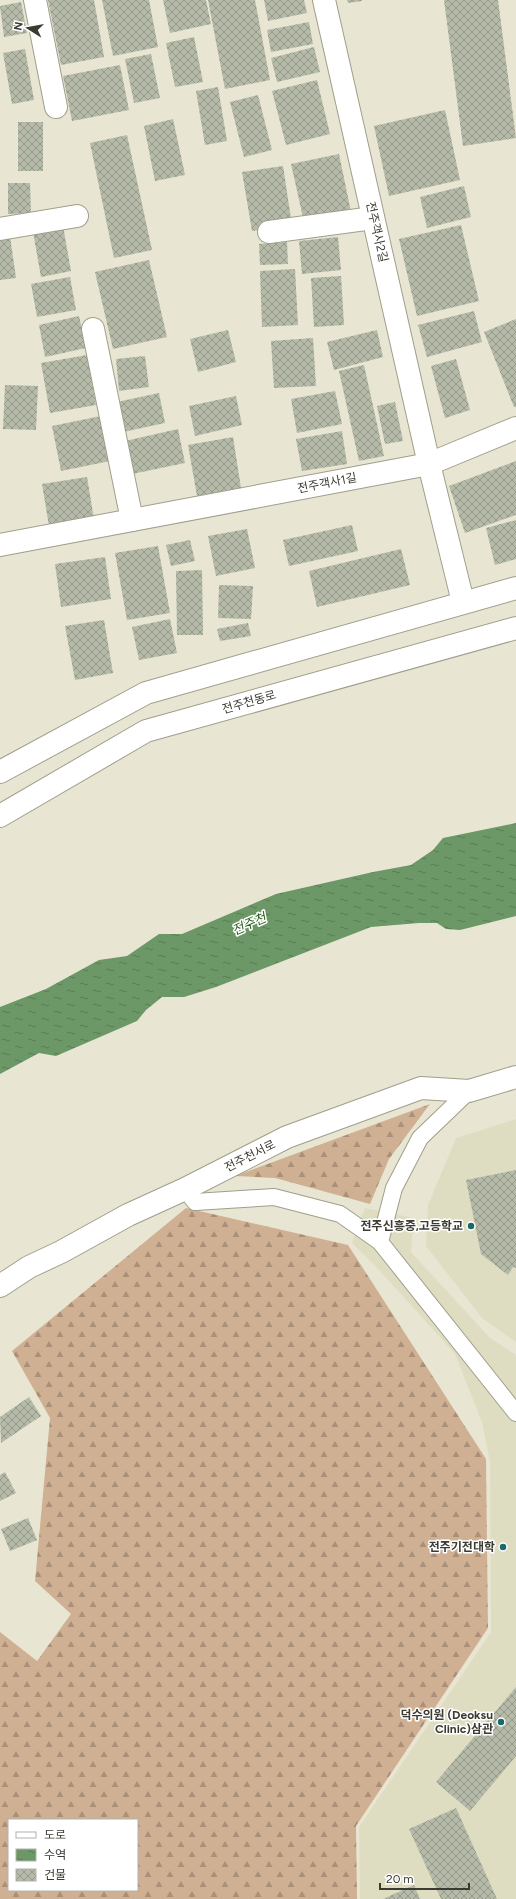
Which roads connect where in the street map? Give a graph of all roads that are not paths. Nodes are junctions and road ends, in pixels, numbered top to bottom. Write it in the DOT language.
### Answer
graph roads {
  1 [pos="35,0"];
  2 [pos="324,0"];
  3 [pos="56,107"];
  4 [pos="77,216"];
  5 [pos="373,218"];
  6 [pos="0,229"];
  7 [pos="269,232"];
  8 [pos="93,329"];
  9 [pos="516,428"];
  10 [pos="429,464"];
  11 [pos="132,520"];
  12 [pos="0,545"];
  13 [pos="516,588"];
  14 [pos="463,602"];
  15 [pos="516,628"];
  16 [pos="0,772"];
  17 [pos="0,816"];
  18 [pos="516,1077"];
  19 [pos="469,1091"];
  20 [pos="185,1189"];
  21 [pos="380,1242"];
  22 [pos="0,1286"];
  23 [pos="516,1413"];
  1 -- 3 [label="street"];
  2 -- 5 [label="street, 전주객사2길"];
  4 -- 6 [label="street"];
  5 -- 7 [label="street"];
  5 -- 10 [label="street, 전주객사2길"];
  8 -- 11 [label="street"];
  9 -- 10 [label="street, 전주객사1길"];
  10 -- 11 [label="street, 전주객사1길"];
  10 -- 14 [label="street, 전주객사2길"];
  11 -- 12 [label="street, 전주객사1길"];
  13 -- 14 [label="street"];
  14 -- 16 [label="street"];
  15 -- 17 [label="street, 전주천동로"];
  18 -- 19 [label="street, 전주천서로"];
  19 -- 20 [label="street, 전주천서로"];
  19 -- 21 [label="lane"];
  20 -- 21 [label="lane"];
  20 -- 22 [label="street, 전주천서로"];
  21 -- 23 [label="lane"];
}
